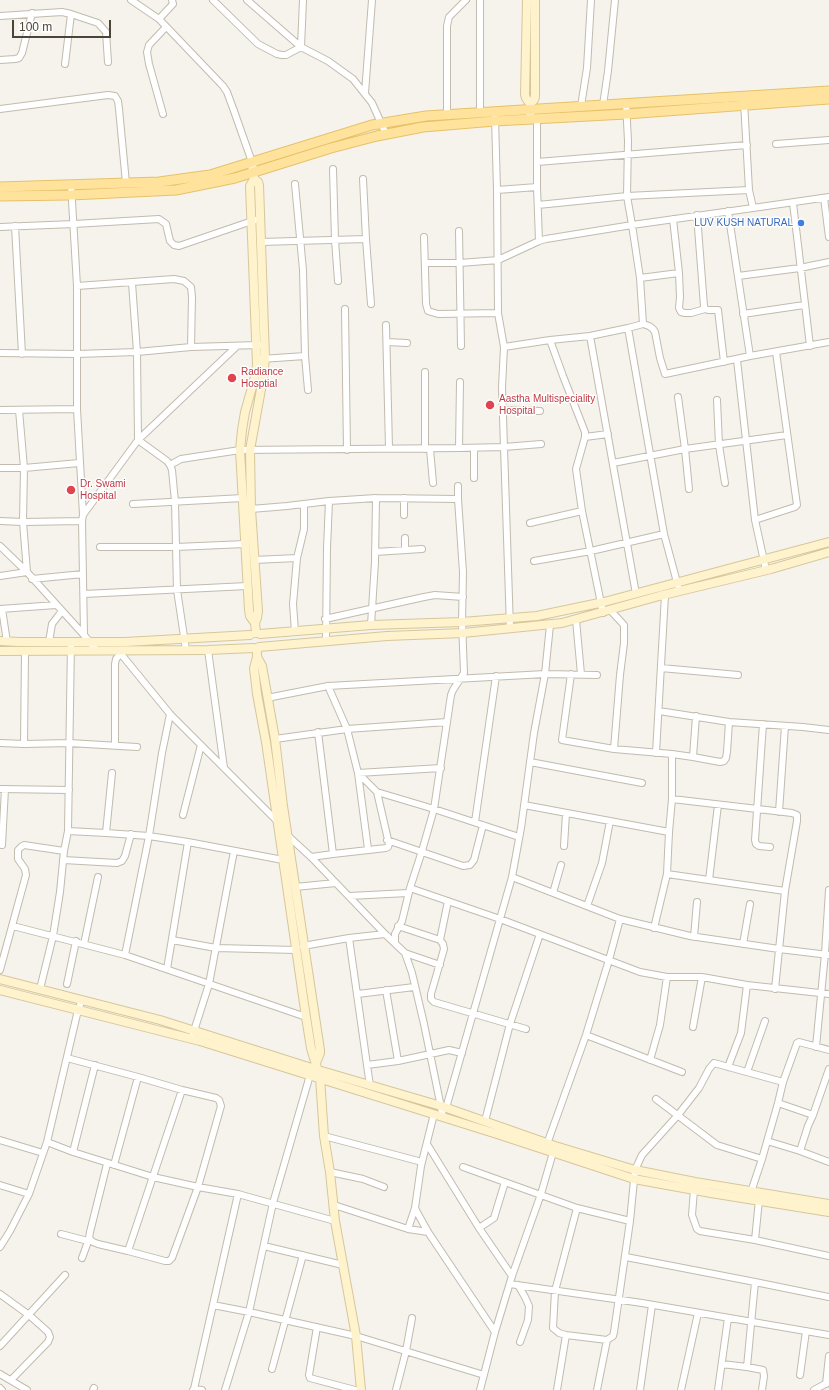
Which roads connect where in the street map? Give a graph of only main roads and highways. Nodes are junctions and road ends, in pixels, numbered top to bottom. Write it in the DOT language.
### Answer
graph roads {
  1 [pos="829,91"];
  2 [pos="829,99"];
  3 [pos="743,100"];
  4 [pos="532,113"];
  5 [pos="495,116"];
  6 [pos="330,143"];
  7 [pos="0,187"];
  8 [pos="0,196"];
  1 -- 3 [label="main road"];
  2 -- 3 [label="main road"];
  3 -- 4 [label="main road"];
  3 -- 4 [label="main road"];
  4 -- 5 [label="main road"];
  5 -- 6 [label="main road"];
  5 -- 6 [label="main road"];
  6 -- 7 [label="main road"];
  6 -- 8 [label="main road"];
}
